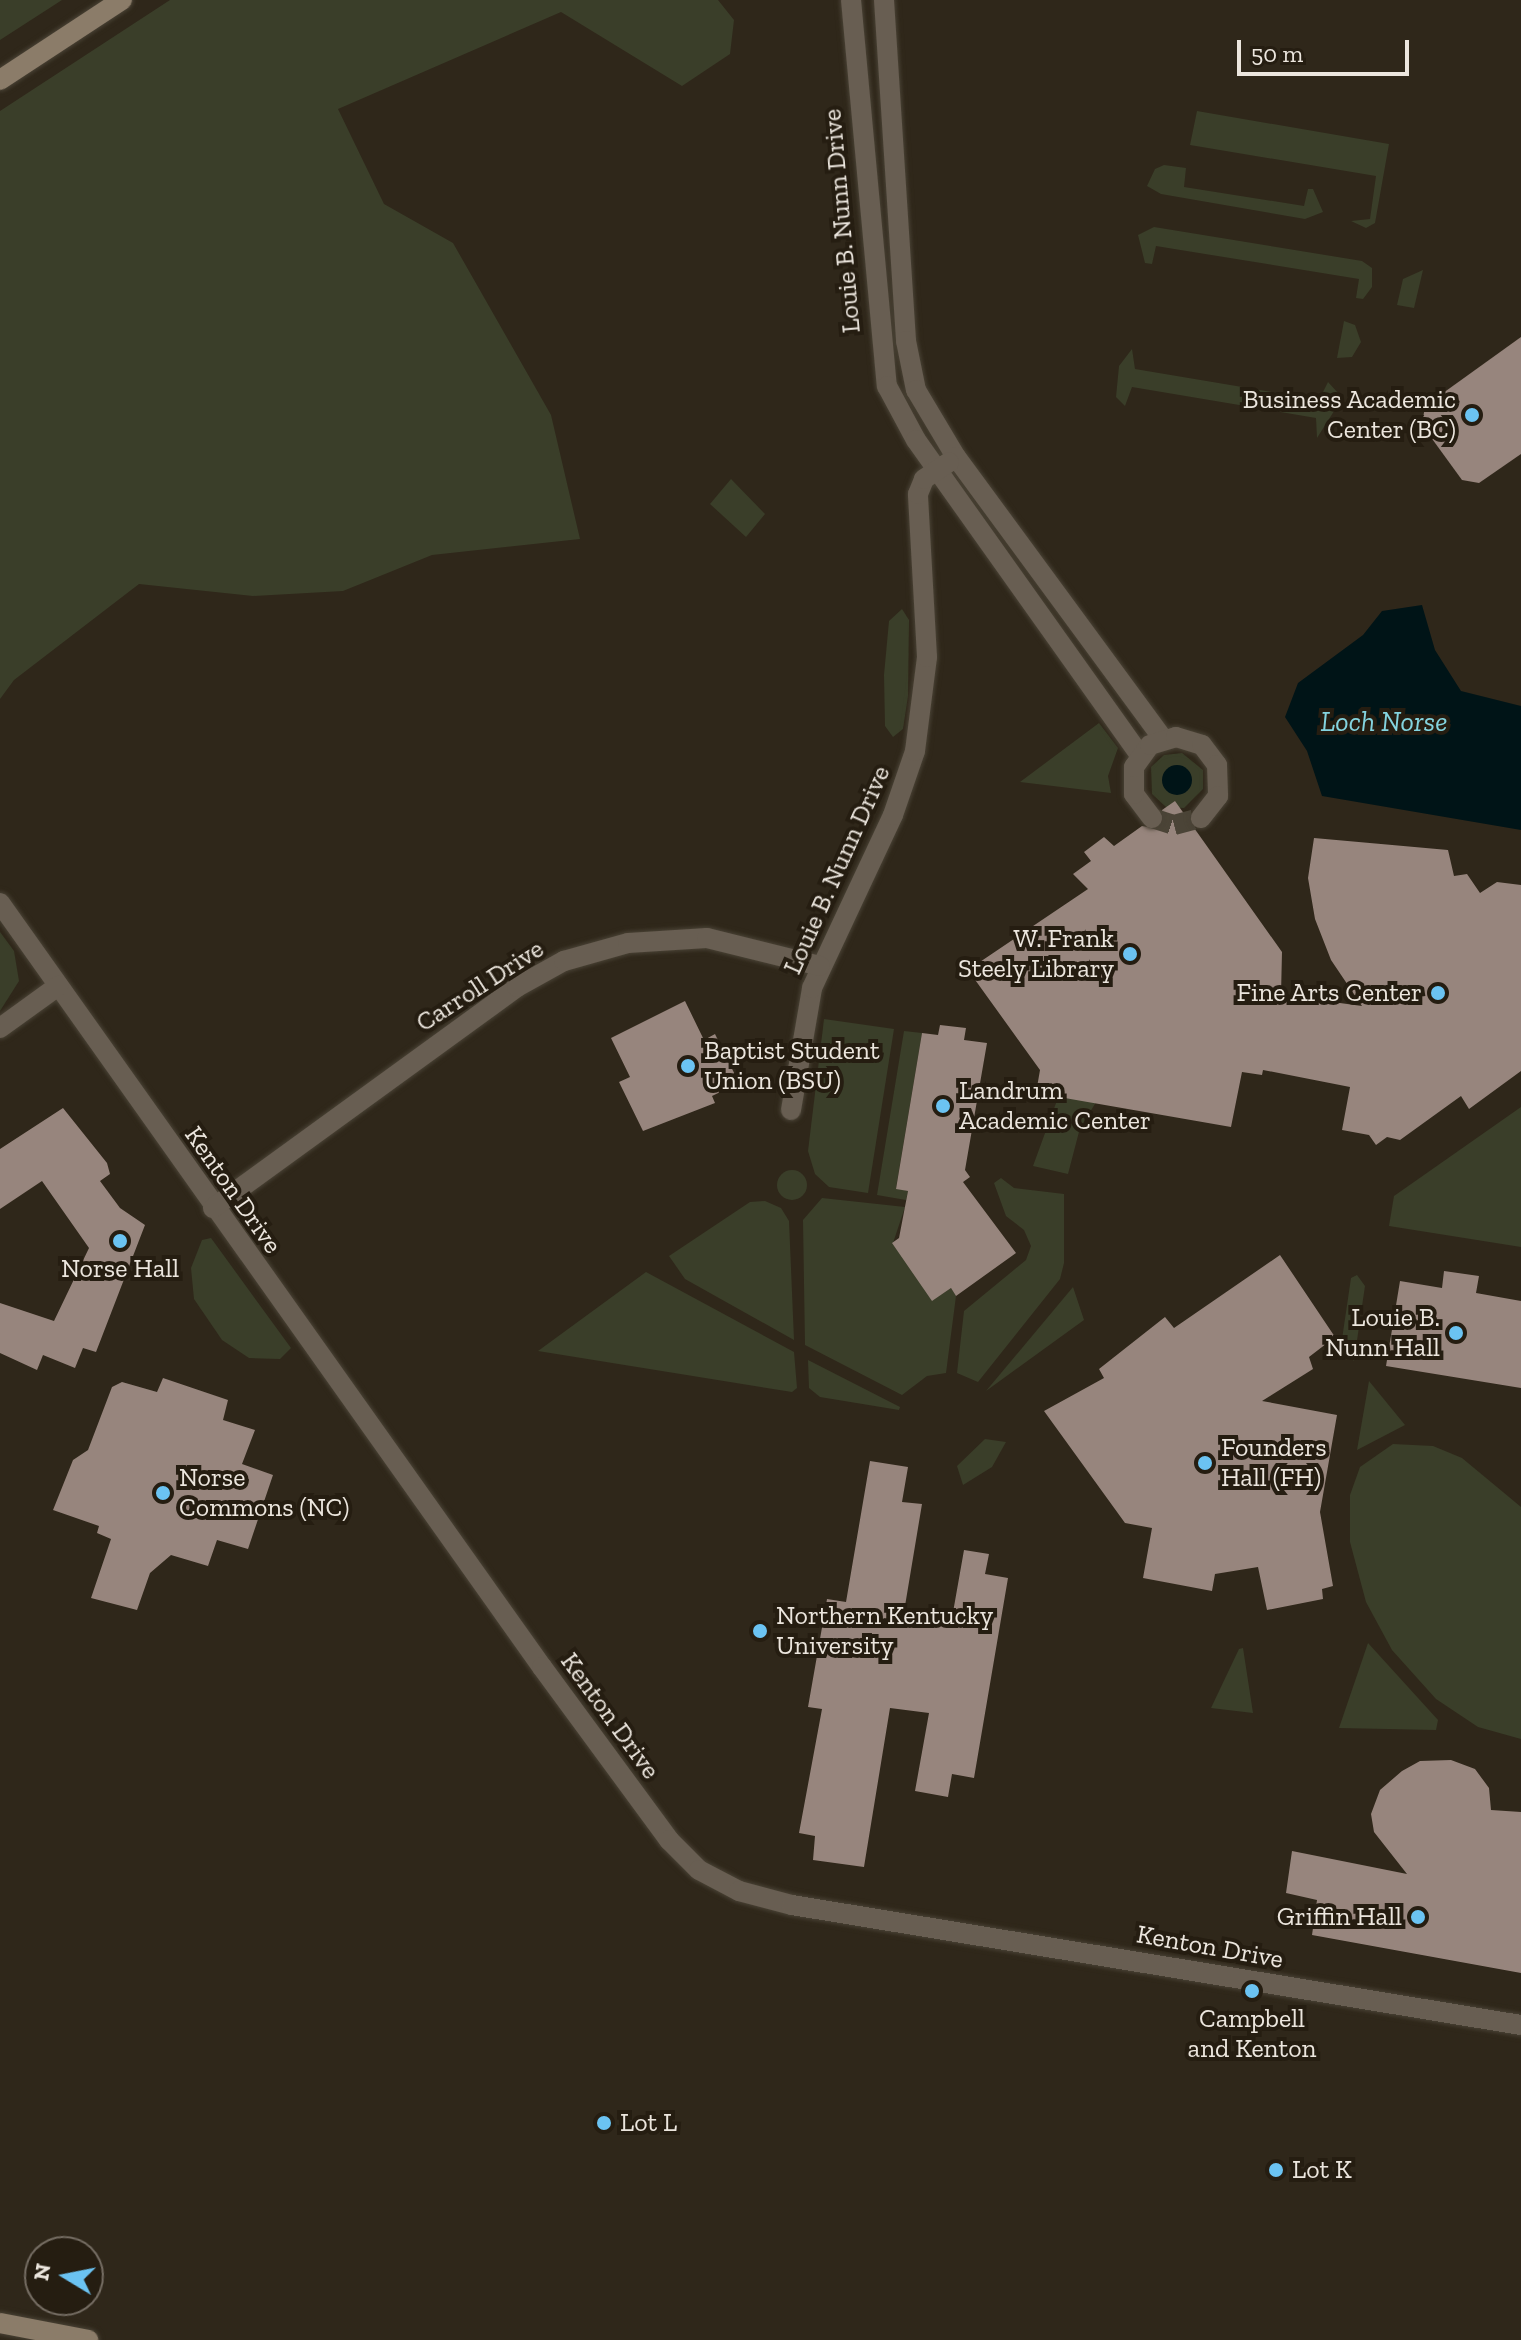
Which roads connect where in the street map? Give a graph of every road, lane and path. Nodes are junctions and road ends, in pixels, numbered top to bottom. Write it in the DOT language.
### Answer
graph roads {
  1 [pos="122,0"];
  2 [pos="851,0"];
  3 [pos="884,0"];
  4 [pos="0,80"];
  5 [pos="948,463"];
  6 [pos="1163,739"];
  7 [pos="1140,755"];
  8 [pos="1152,818"];
  9 [pos="1201,818"];
  10 [pos="0,903"];
  11 [pos="820,966"];
  12 [pos="58,986"];
  13 [pos="0,1028"];
  14 [pos="791,1110"];
  15 [pos="213,1208"];
  16 [pos="1521,2025"];
  17 [pos="0,2323"];
  18 [pos="88,2340"];
  1 -- 4 [label="main road"];
  2 -- 5 [label="street, Louie B. Nunn Drive"];
  3 -- 5 [label="street, Louie B. Nunn Drive"];
  5 -- 6 [label="street, Louie B. Nunn Drive"];
  5 -- 7 [label="street, Louie B. Nunn Drive"];
  5 -- 11 [label="street, Louie B. Nunn Drive"];
  6 -- 7 [label="street"];
  6 -- 9 [label="street"];
  7 -- 8 [label="street"];
  10 -- 12 [label="street, Kenton Drive"];
  11 -- 14 [label="street, Louie B. Nunn Drive"];
  11 -- 15 [label="street, Carroll Drive"];
  12 -- 13 [label="street"];
  12 -- 15 [label="street, Kenton Drive"];
  15 -- 16 [label="street, Kenton Drive"];
  17 -- 18 [label="main road"];
}
